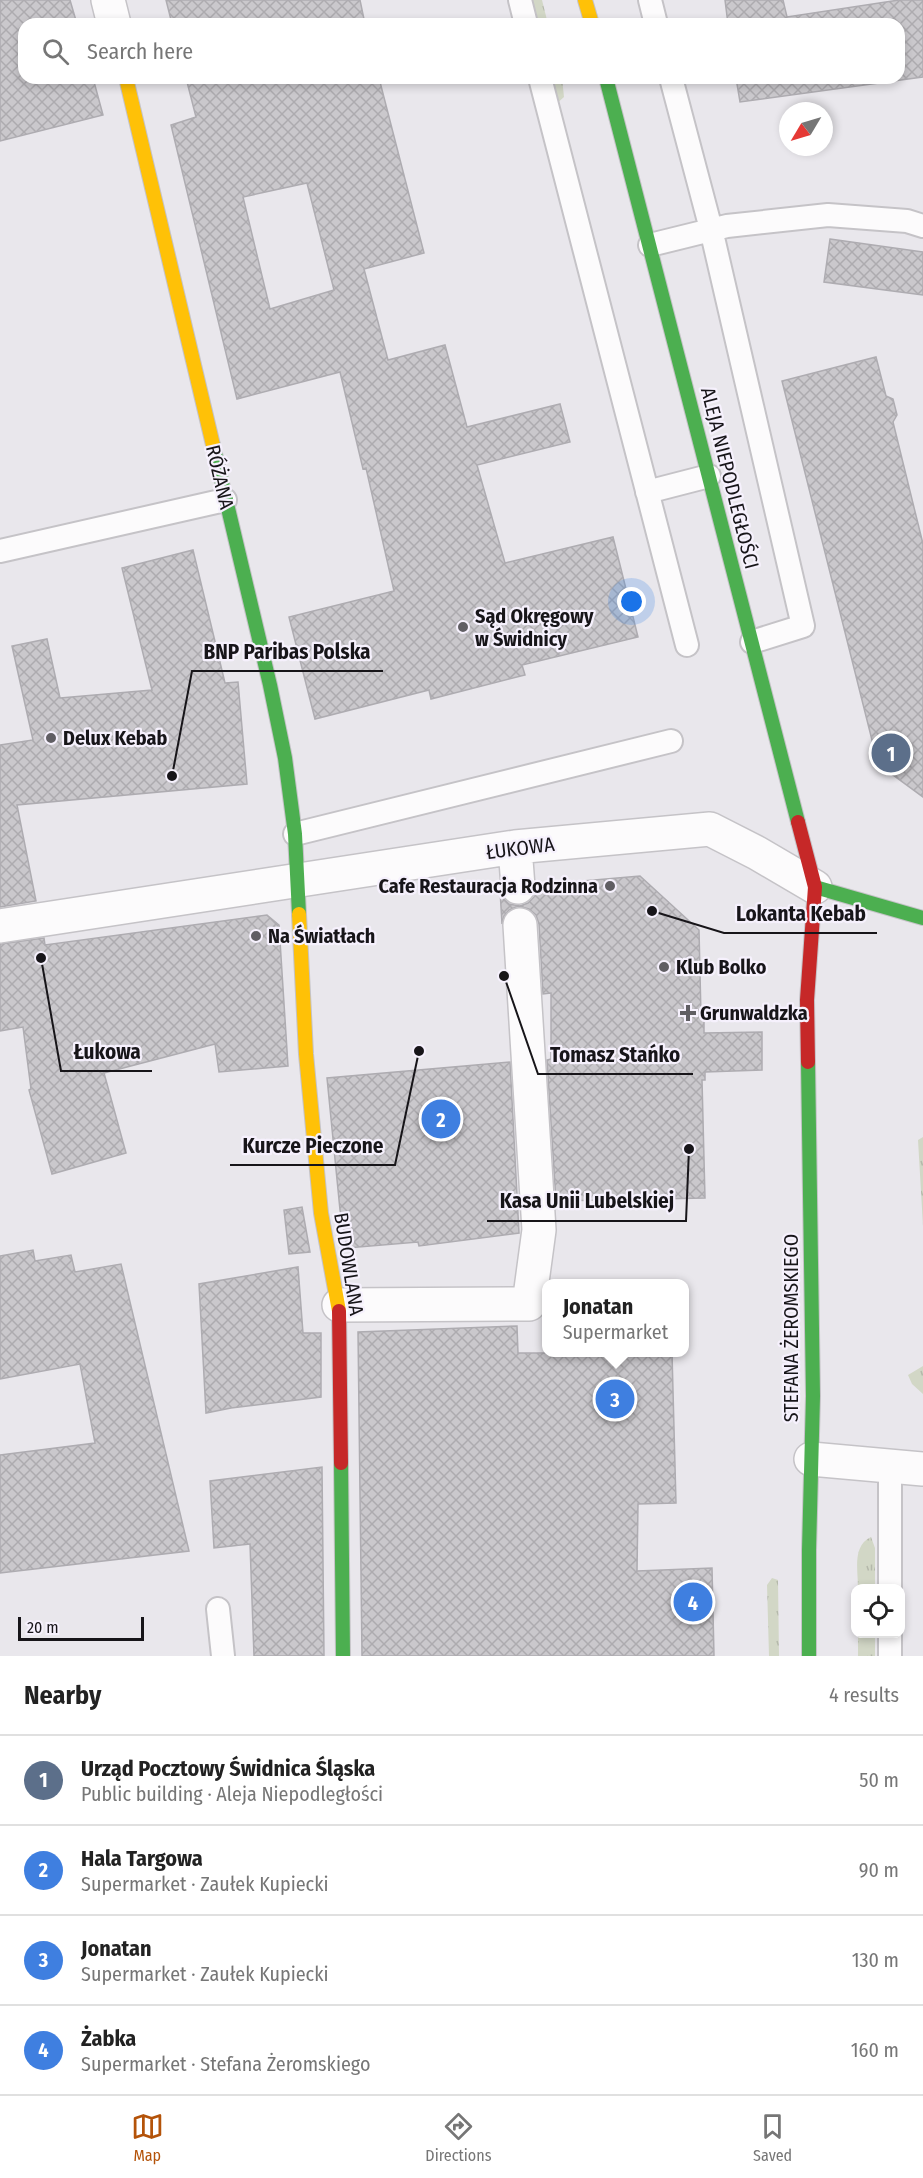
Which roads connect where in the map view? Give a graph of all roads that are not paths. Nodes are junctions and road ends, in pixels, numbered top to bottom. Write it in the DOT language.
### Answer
graph roads {
  1 [pos="108,0"];
  2 [pos="520,0"];
  3 [pos="585,0"];
  4 [pos="650,0"];
  5 [pos="112,18"];
  6 [pos="524,18"];
  7 [pos="590,18"];
  8 [pos="654,18"];
  9 [pos="127,84"];
  10 [pos="542,84"];
  11 [pos="608,84"];
  12 [pos="673,84"];
  13 [pos="923,226"];
  14 [pos="711,229"];
  15 [pos="650,245"];
  16 [pos="709,476"];
  17 [pos="645,483"];
  18 [pos="225,500"];
  19 [pos="0,551"];
  20 [pos="752,642"];
  21 [pos="687,645"];
  22 [pos="671,741"];
  23 [pos="295,834"];
  24 [pos="515,847"];
  25 [pos="297,879"];
  26 [pos="518,887"];
  27 [pos="815,888"];
  28 [pos="923,918"];
  29 [pos="520,925"];
  30 [pos="0,926"];
  31 [pos="339,1305"];
  32 [pos="811,1459"];
  33 [pos="890,1466"];
  34 [pos="923,1469"];
  35 [pos="890,1584"];
  36 [pos="218,1609"];
  37 [pos="890,1638"];
  38 [pos="223,1656"];
  39 [pos="343,1656"];
  40 [pos="809,1656"];
  41 [pos="890,1656"];
  1 -- 5 [label="street"];
  2 -- 6 [label="lane"];
  3 -- 7 [label="street"];
  4 -- 8 [label="lane"];
  9 -- 18 [label="street, RÓŻANA"];
  10 -- 17 [label="lane"];
  11 -- 15 [label="street, ALEJA NIEPODLEGŁOŚCI"];
  12 -- 14 [label="lane"];
  13 -- 14 [label="lane"];
  14 -- 15 [label="lane"];
  14 -- 20 [label="lane"];
  15 -- 16 [label="street, ALEJA NIEPODLEGŁOŚCI"];
  16 -- 17 [label="lane"];
  16 -- 20 [label="street, ALEJA NIEPODLEGŁOŚCI"];
  17 -- 21 [label="lane"];
  18 -- 19 [label="lane"];
  18 -- 23 [label="street, RÓŻANA"];
  20 -- 27 [label="street, ALEJA NIEPODLEGŁOŚCI"];
  22 -- 23 [label="lane"];
  23 -- 25 [label="street, RÓŻANA"];
  24 -- 25 [label="street, ŁUKOWA"];
  24 -- 26 [label="street"];
  24 -- 27 [label="street, ŁUKOWA"];
  25 -- 30 [label="street, ŁUKOWA"];
  25 -- 31 [label="street, BUDOWLANA"];
  27 -- 28 [label="street"];
  27 -- 32 [label="street, STEFANA ŻEROMSKIEGO"];
  29 -- 31 [label="street"];
  31 -- 39 [label="street, BUDOWLANA"];
  32 -- 33 [label="street"];
  32 -- 40 [label="street, STEFANA ŻEROMSKIEGO"];
  33 -- 34 [label="street"];
  33 -- 35 [label="lane"];
  36 -- 38 [label="lane"];
  37 -- 41 [label="lane"];
}
